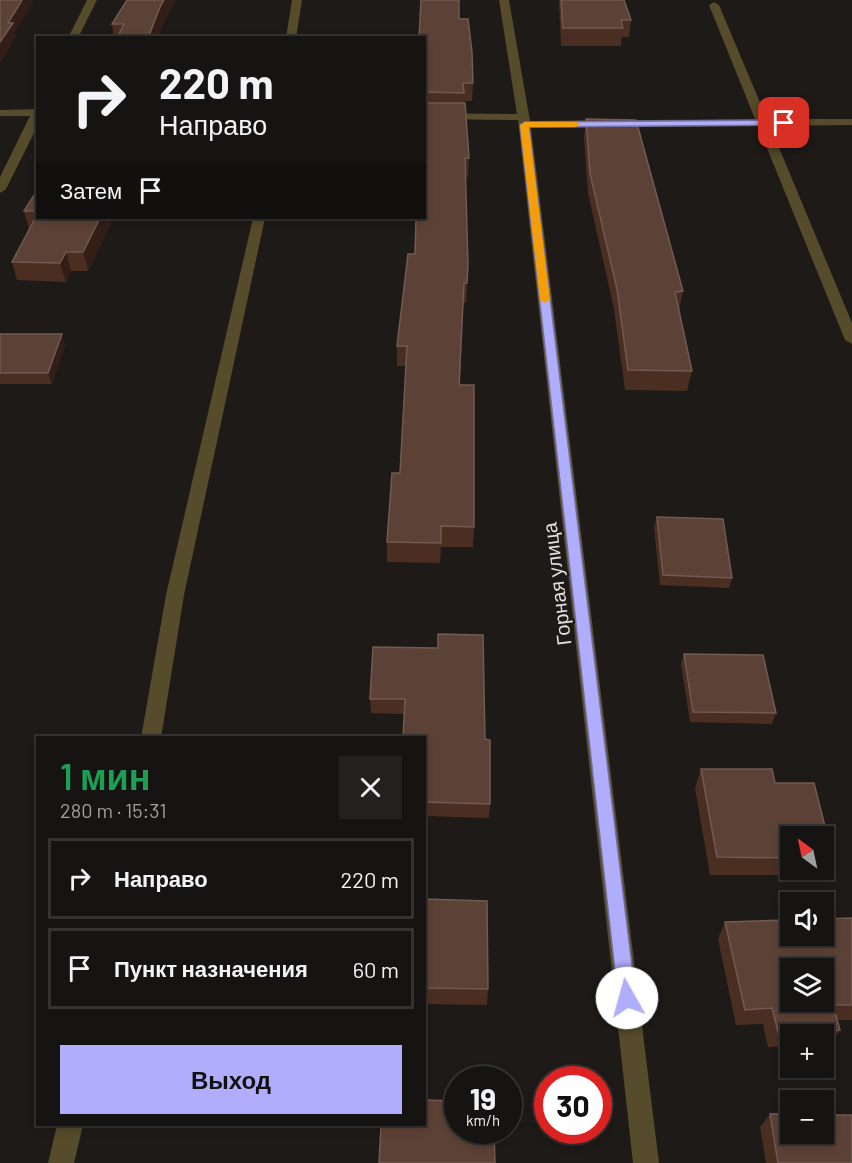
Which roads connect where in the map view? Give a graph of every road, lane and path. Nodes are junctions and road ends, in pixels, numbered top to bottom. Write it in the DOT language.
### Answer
graph roads {
  1 [pos="92,0"];
  2 [pos="297,0"];
  3 [pos="504,0"];
  4 [pos="714,6"];
  5 [pos="74,36"];
  6 [pos="291,36"];
  7 [pos="0,112"];
  8 [pos="36,112"];
  9 [pos="36,114"];
  10 [pos="426,116"];
  11 [pos="524,121"];
  12 [pos="852,122"];
  13 [pos="761,123"];
  14 [pos="0,189"];
  15 [pos="259,219"];
  16 [pos="852,340"];
  17 [pos="152,736"];
  18 [pos="70,1126"];
  19 [pos="62,1163"];
  20 [pos="646,1163"];
  1 -- 5 [label="street"];
  2 -- 6 [label="street"];
  3 -- 11 [label="street, Горная улица"];
  4 -- 13 [label="street"];
  7 -- 8 [label="street"];
  9 -- 14 [label="street"];
  10 -- 11 [label="street"];
  11 -- 13 [label="street"];
  11 -- 20 [label="street, Горная улица"];
  12 -- 13 [label="street"];
  13 -- 16 [label="street"];
  15 -- 17 [label="street"];
  18 -- 19 [label="street"];
}
